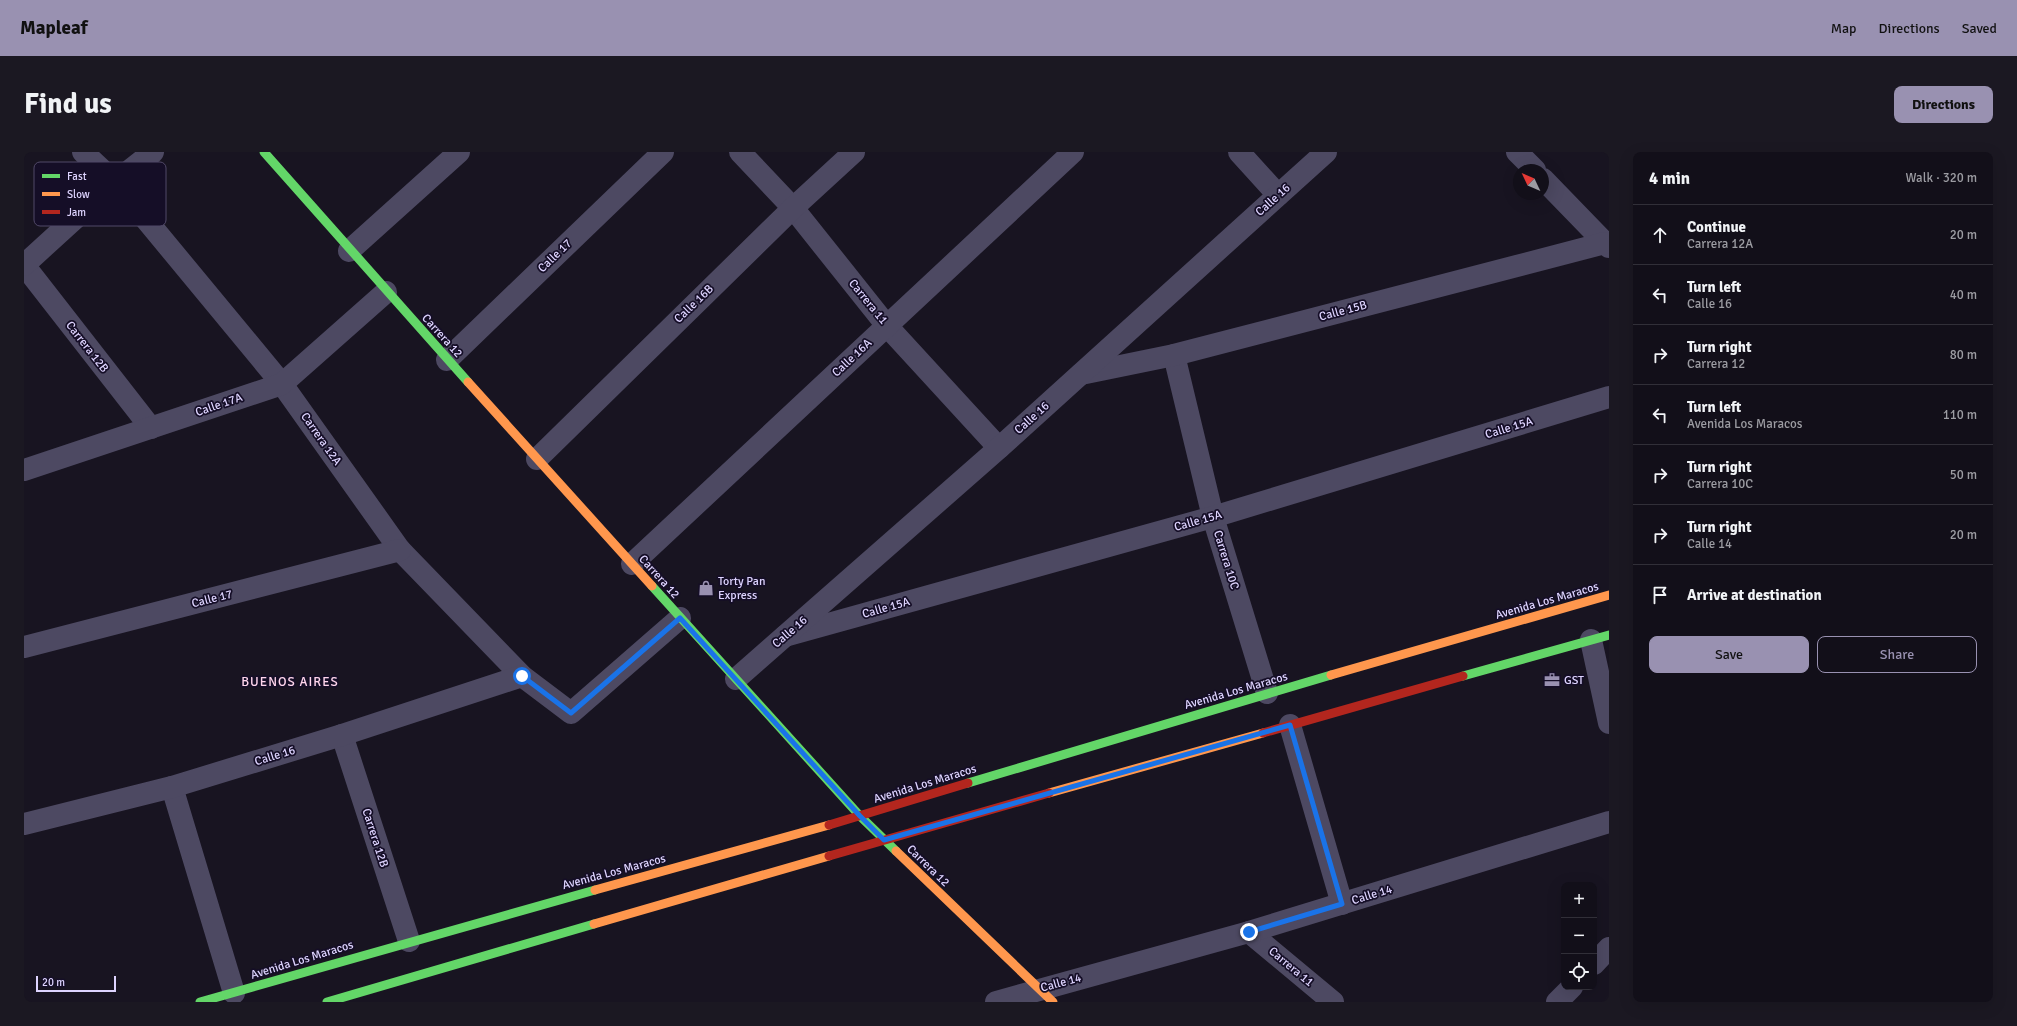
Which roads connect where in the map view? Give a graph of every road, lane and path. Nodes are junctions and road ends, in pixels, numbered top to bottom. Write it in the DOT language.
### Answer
graph roads {
  1 [pos="83,152"];
  2 [pos="153,152"];
  3 [pos="264,152"];
  4 [pos="459,152"];
  5 [pos="663,152"];
  6 [pos="740,152"];
  7 [pos="854,152"];
  8 [pos="1073,152"];
  9 [pos="1239,152"];
  10 [pos="1326,152"];
  11 [pos="1517,152"];
  12 [pos="94,162"];
  13 [pos="140,162"];
  14 [pos="1528,164"];
  15 [pos="1549,185"];
  16 [pos="1278,195"];
  17 [pos="793,208"];
  18 [pos="67,226"];
  19 [pos="151,226"];
  20 [pos="1607,245"];
  21 [pos="349,251"];
  22 [pos="24,265"];
  23 [pos="386,292"];
  24 [pos="887,326"];
  25 [pos="1174,355"];
  26 [pos="447,360"];
  27 [pos="1080,374"];
  28 [pos="282,384"];
  29 [pos="1609,398"];
  30 [pos="151,428"];
  31 [pos="999,448"];
  32 [pos="537,459"];
  33 [pos="24,470"];
  34 [pos="1213,517"];
  35 [pos="400,550"];
  36 [pos="632,564"];
  37 [pos="1609,595"];
  38 [pos="680,618"];
  39 [pos="785,636"];
  40 [pos="1600,637"];
  41 [pos="24,647"];
  42 [pos="522,676"];
  43 [pos="736,679"];
  44 [pos="1267,693"];
  45 [pos="1609,723"];
  46 [pos="1290,725"];
  47 [pos="342,735"];
  48 [pos="172,787"];
  49 [pos="860,816"];
  50 [pos="1609,822"];
  51 [pos="24,824"];
  52 [pos="884,840"];
  53 [pos="1342,904"];
  54 [pos="1249,932"];
  55 [pos="409,941"];
  56 [pos="1609,948"];
  57 [pos="1597,961"];
  58 [pos="1569,990"];
  59 [pos="234,993"];
  60 [pos="1039,998"];
  61 [pos="200,1002"];
  62 [pos="327,1002"];
  63 [pos="996,1002"];
  64 [pos="1333,1002"];
  65 [pos="1557,1002"];
  1 -- 12 [label="street, Carrera 12A"];
  2 -- 13 [label="street"];
  3 -- 21 [label="street, Carrera 12"];
  4 -- 21 [label="street"];
  5 -- 26 [label="street, Calle 17"];
  6 -- 17 [label="street, Carrera 11"];
  7 -- 17 [label="street, Calle 16B"];
  8 -- 24 [label="street, Calle 16A"];
  9 -- 16 [label="street"];
  10 -- 16 [label="street, Calle 16"];
  11 -- 14 [label="street"];
  15 -- 20 [label="street"];
  16 -- 27 [label="street, Calle 16"];
  17 -- 24 [label="street, Carrera 11"];
  17 -- 32 [label="street, Calle 16B"];
  18 -- 22 [label="street"];
  19 -- 28 [label="street, Carrera 12A"];
  20 -- 25 [label="street, Calle 15B"];
  21 -- 23 [label="street, Carrera 12"];
  22 -- 30 [label="street, Carrera 12B"];
  23 -- 26 [label="street, Carrera 12"];
  23 -- 28 [label="street, Calle 17A"];
  24 -- 31 [label="street, Carrera 11"];
  24 -- 36 [label="street, Calle 16A"];
  25 -- 27 [label="street, Calle 15B"];
  25 -- 34 [label="street, Carrera 10C"];
  26 -- 32 [label="street, Carrera 12"];
  27 -- 31 [label="street, Calle 16"];
  28 -- 30 [label="street, Calle 17A"];
  28 -- 35 [label="street, Carrera 12A"];
  29 -- 34 [label="street, Calle 15A"];
  30 -- 33 [label="street, Calle 17A"];
  31 -- 39 [label="street, Calle 16"];
  32 -- 36 [label="street, Carrera 12"];
  34 -- 39 [label="street, Calle 15A"];
  34 -- 44 [label="street, Carrera 10C"];
  35 -- 41 [label="street, Calle 17"];
  35 -- 42 [label="street, Carrera 12A"];
  36 -- 38 [label="street, Carrera 12"];
  37 -- 44 [label="street, Avenida Los Maracos"];
  38 -- 42 [label="street, Carrera 12A"];
  38 -- 43 [label="street, Carrera 12"];
  39 -- 43 [label="street, Calle 16"];
  40 -- 45 [label="street"];
  40 -- 46 [label="street"];
  42 -- 47 [label="street, Calle 16"];
  43 -- 49 [label="street, Carrera 12"];
  44 -- 49 [label="street, Avenida Los Maracos"];
  46 -- 52 [label="street"];
  46 -- 53 [label="street"];
  47 -- 48 [label="street, Calle 16"];
  47 -- 55 [label="street, Carrera 12B"];
  48 -- 51 [label="street, Calle 16"];
  48 -- 59 [label="street"];
  49 -- 52 [label="street, Carrera 12"];
  49 -- 55 [label="street, Avenida Los Maracos"];
  50 -- 53 [label="street, Calle 14"];
  52 -- 60 [label="street, Carrera 12"];
  52 -- 62 [label="street"];
  53 -- 54 [label="street, Calle 14"];
  54 -- 60 [label="street, Calle 14"];
  54 -- 64 [label="street, Carrera 11"];
  55 -- 59 [label="street, Avenida Los Maracos"];
  56 -- 57 [label="street"];
  58 -- 65 [label="street"];
  59 -- 61 [label="street, Avenida Los Maracos"];
  60 -- 63 [label="street, Calle 14"];
}
